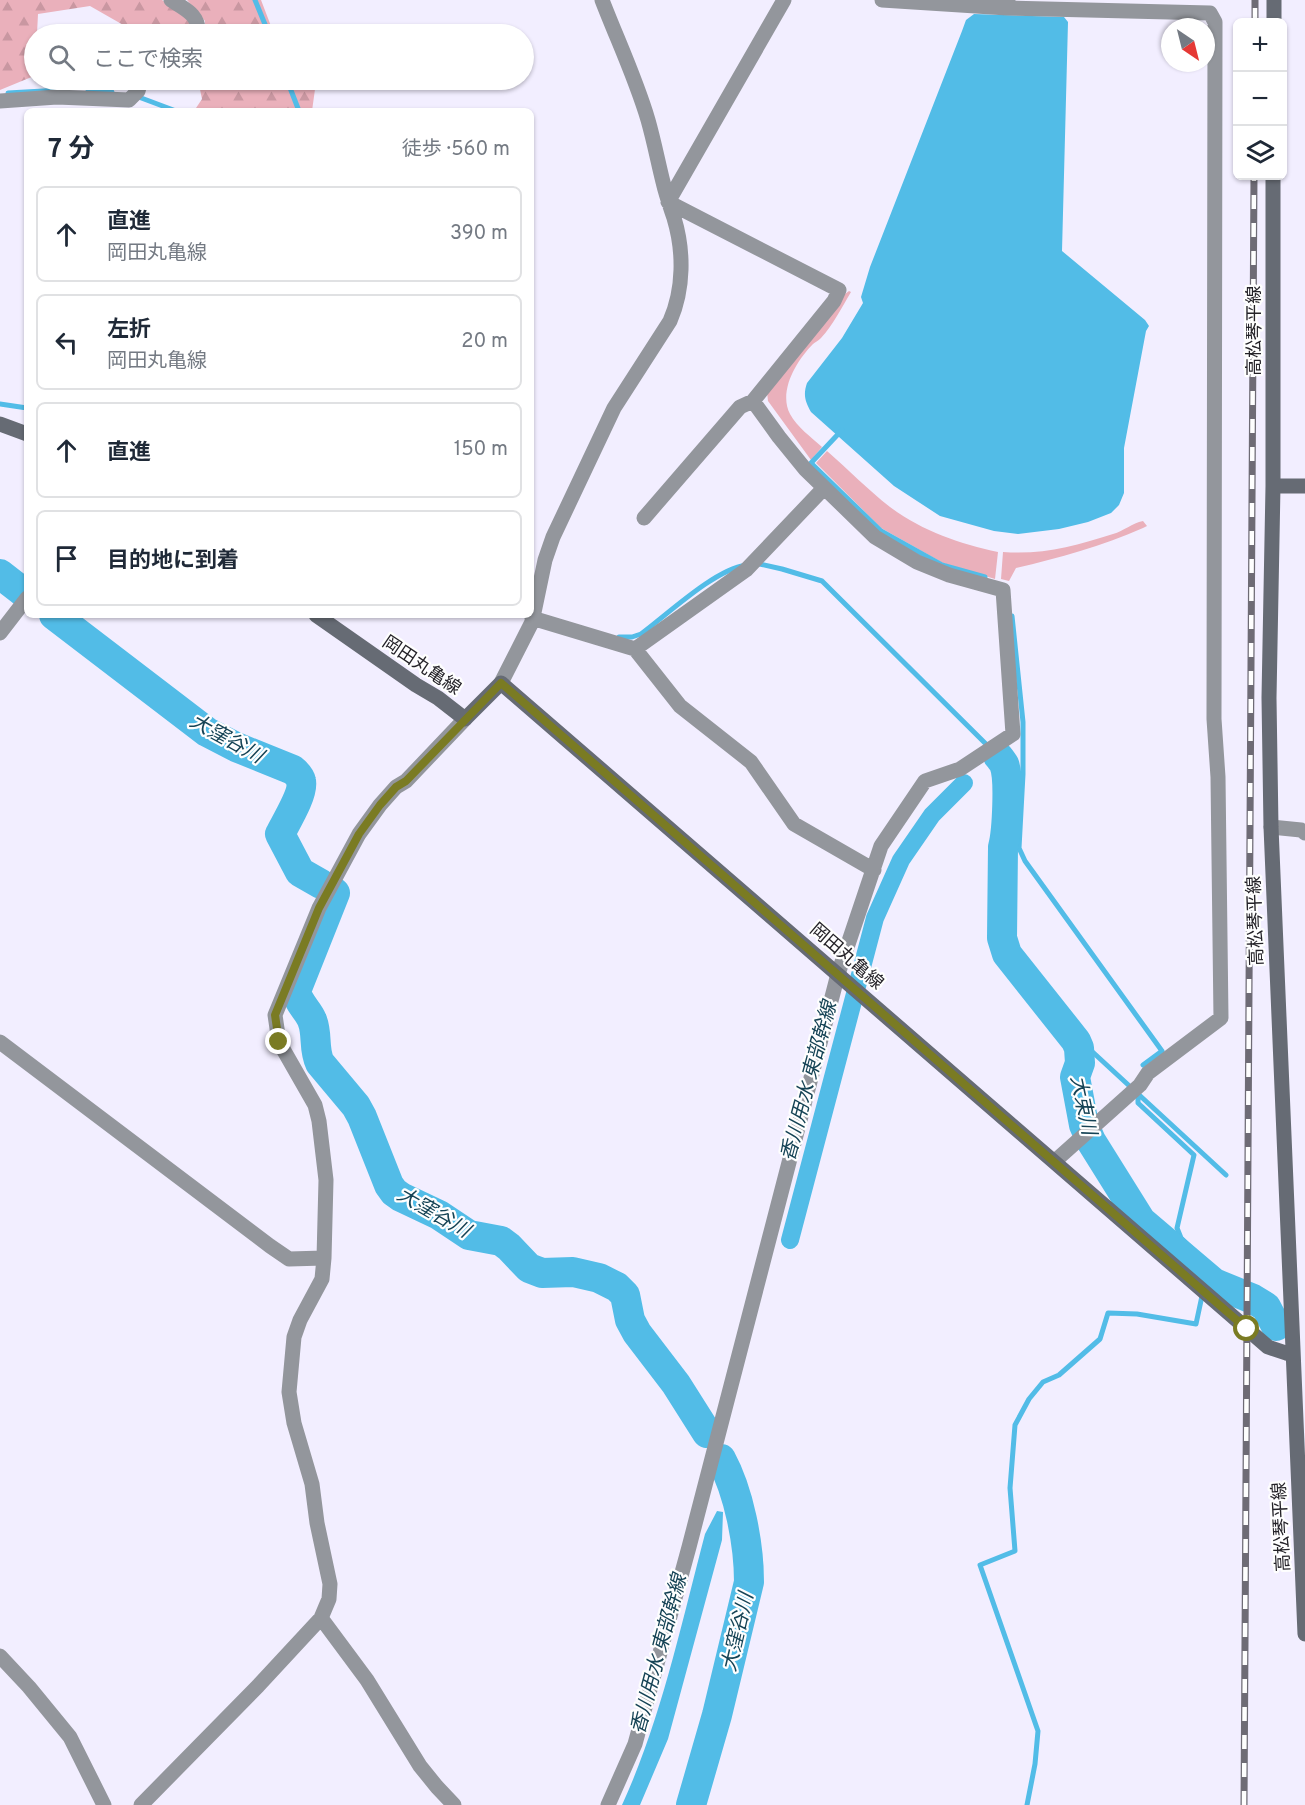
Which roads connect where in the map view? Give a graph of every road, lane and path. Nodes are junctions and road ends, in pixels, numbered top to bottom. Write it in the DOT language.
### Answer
graph roads {
  1 [pos="171,0"];
  2 [pos="602,0"];
  3 [pos="784,0"];
  4 [pos="882,0"];
  5 [pos="1274,0"];
  6 [pos="1008,4"];
  7 [pos="1274,18"];
  8 [pos="197,24"];
  9 [pos="136,90"];
  10 [pos="0,102"];
  11 [pos="1274,180"];
  12 [pos="668,202"];
  13 [pos="753,401"];
  14 [pos="0,424"];
  15 [pos="24,433"];
  16 [pos="1273,486"];
  17 [pos="1305,486"];
  18 [pos="824,488"];
  19 [pos="644,518"];
  20 [pos="24,602"];
  21 [pos="534,608"];
  22 [pos="534,613"];
  23 [pos="320,618"];
  24 [pos="531,618"];
  25 [pos="0,633"];
  26 [pos="635,649"];
  27 [pos="501,683"];
  28 [pos="465,719"];
  29 [pos="1271,827"];
  30 [pos="1305,833"];
  31 [pos="874,870"];
  32 [pos="843,977"];
  33 [pos="0,1042"];
  34 [pos="1054,1161"];
  35 [pos="324,1258"];
  36 [pos="1292,1353"];
  37 [pos="1300,1419"];
  38 [pos="321,1618"];
  39 [pos="1305,1634"];
  40 [pos="0,1656"];
  41 [pos="104,1805"];
  42 [pos="141,1805"];
  43 [pos="454,1805"];
  44 [pos="608,1805"];
  1 -- 8 [label="street"];
  2 -- 12 [label="street"];
  3 -- 12 [label="street"];
  4 -- 6 [label="street"];
  5 -- 7 [label="main road"];
  6 -- 34 [label="street"];
  9 -- 10 [label="street"];
  11 -- 16 [label="main road, 高松琴平線"];
  12 -- 13 [label="street"];
  12 -- 21 [label="street"];
  13 -- 18 [label="street"];
  13 -- 19 [label="street"];
  14 -- 15 [label="main road"];
  16 -- 17 [label="main road"];
  16 -- 29 [label="main road, 高松琴平線"];
  18 -- 26 [label="street"];
  18 -- 31 [label="street"];
  20 -- 25 [label="street"];
  22 -- 26 [label="street"];
  23 -- 28 [label="main road, 岡田丸亀線"];
  24 -- 27 [label="street"];
  26 -- 31 [label="street"];
  27 -- 28 [label="main road, 岡田丸亀線"];
  27 -- 32 [label="main road, 岡田丸亀線"];
  28 -- 35 [label="street"];
  29 -- 30 [label="street"];
  29 -- 36 [label="main road, 高松琴平線"];
  31 -- 32 [label="street"];
  32 -- 34 [label="main road, 岡田丸亀線"];
  32 -- 44 [label="street"];
  33 -- 35 [label="street"];
  34 -- 36 [label="main road, 岡田丸亀線"];
  35 -- 38 [label="street"];
  36 -- 37 [label="main road"];
  37 -- 39 [label="main road, 高松琴平線"];
  38 -- 42 [label="street"];
  38 -- 43 [label="street"];
  40 -- 41 [label="street"];
}
